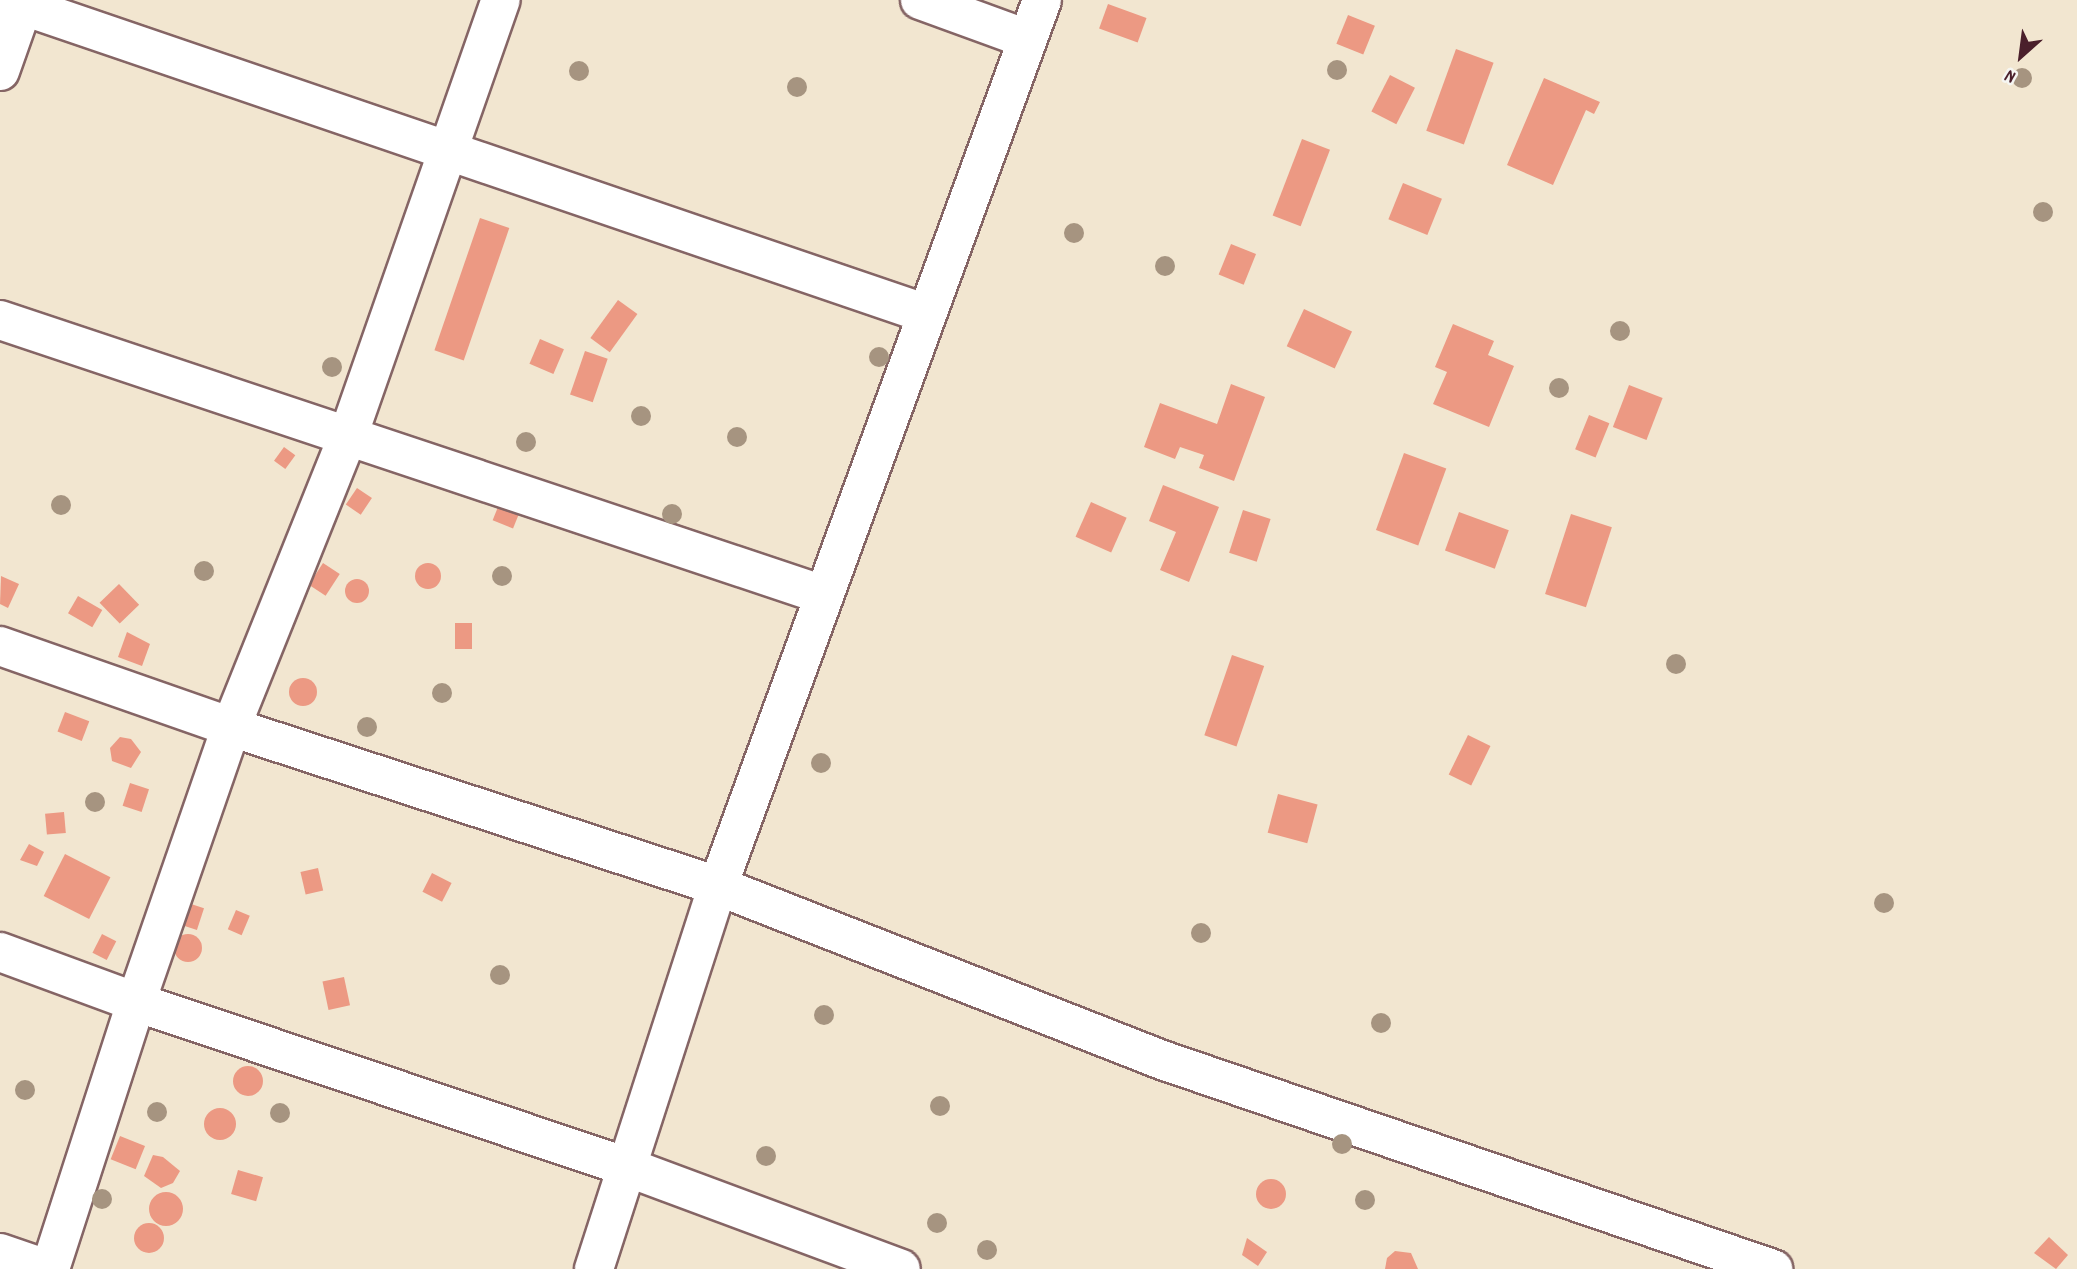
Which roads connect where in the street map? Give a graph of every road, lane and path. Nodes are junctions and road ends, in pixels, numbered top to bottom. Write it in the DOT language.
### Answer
graph roads {
  1 [pos="501,0"];
  2 [pos="920,0"];
  3 [pos="1042,0"];
  4 [pos="18,2"];
  5 [pos="1027,39"];
  6 [pos="0,71"];
  7 [pos="450,153"];
  8 [pos="927,314"];
  9 [pos="0,320"];
  10 [pos="348,436"];
  11 [pos="824,595"];
  12 [pos="0,646"];
  13 [pos="232,727"];
  14 [pos="718,886"];
  15 [pos="0,952"];
  16 [pos="136,1002"];
  17 [pos="627,1167"];
  18 [pos="0,1253"];
  19 [pos="49,1269"];
  20 [pos="594,1269"];
  21 [pos="901,1269"];
  22 [pos="1773,1269"];
  1 -- 7 [label="street"];
  2 -- 5 [label="street"];
  3 -- 5 [label="street"];
  4 -- 6 [label="street"];
  4 -- 7 [label="street"];
  5 -- 8 [label="street"];
  7 -- 8 [label="street"];
  7 -- 10 [label="street"];
  8 -- 11 [label="street"];
  9 -- 10 [label="street"];
  10 -- 11 [label="street"];
  10 -- 13 [label="street"];
  11 -- 14 [label="street"];
  12 -- 13 [label="street"];
  13 -- 14 [label="street"];
  13 -- 16 [label="street"];
  14 -- 17 [label="street"];
  14 -- 22 [label="street"];
  15 -- 16 [label="street"];
  16 -- 17 [label="street"];
  16 -- 19 [label="street"];
  17 -- 20 [label="street"];
  17 -- 21 [label="street"];
  18 -- 19 [label="street"];
}
